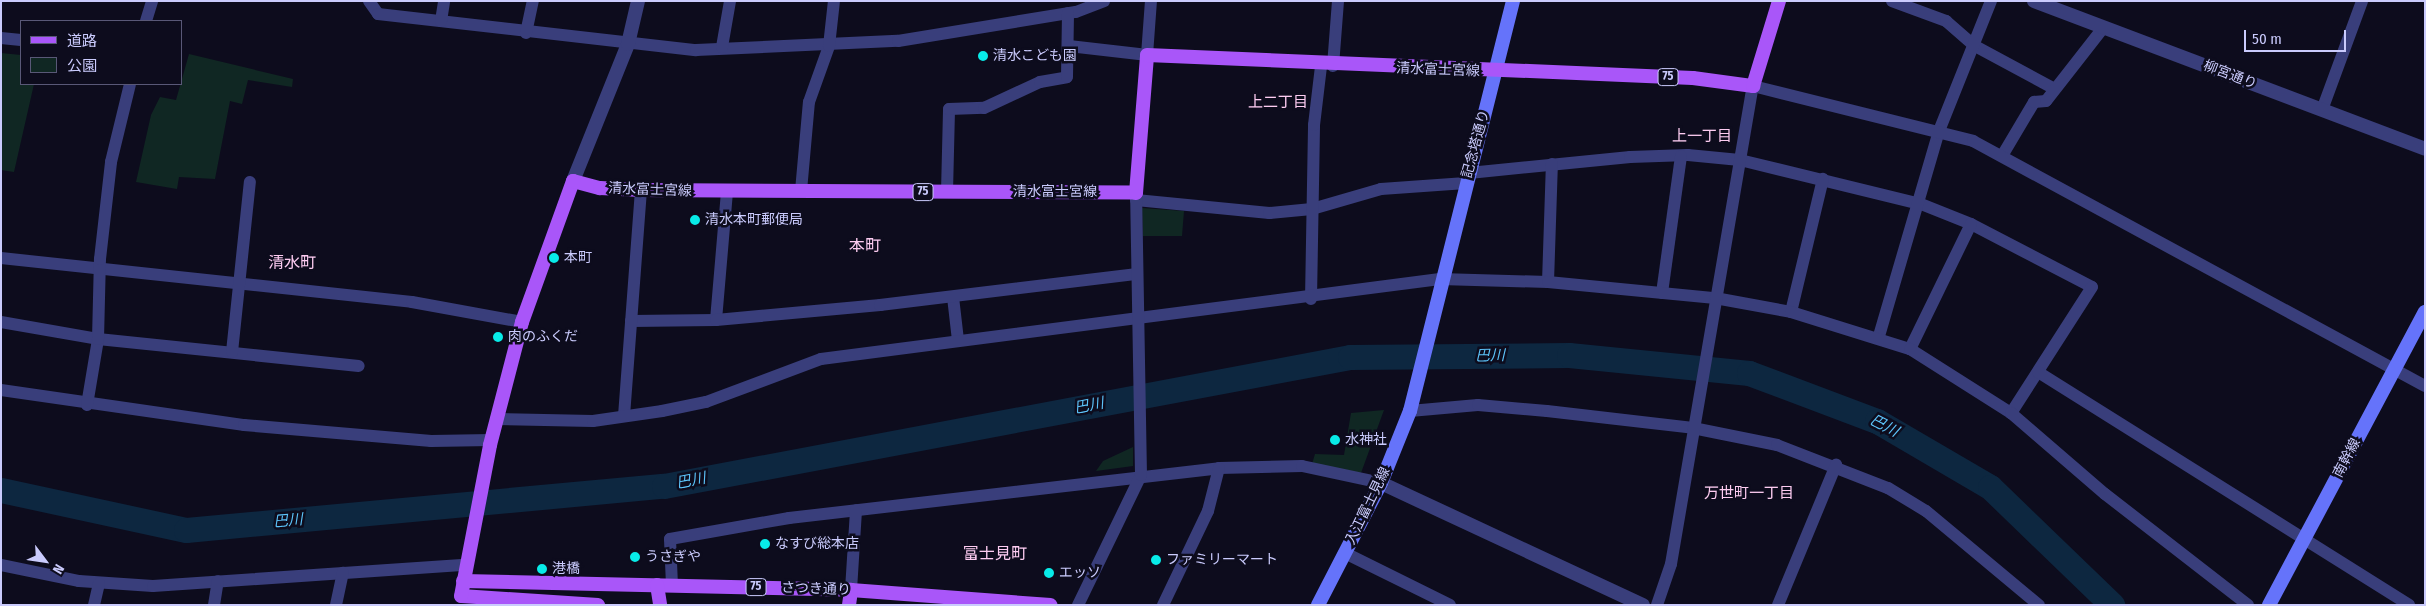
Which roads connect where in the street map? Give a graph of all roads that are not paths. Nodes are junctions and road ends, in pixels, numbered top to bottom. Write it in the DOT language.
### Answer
graph roads {
  1 [pos="152,1"];
  2 [pos="369,1"];
  3 [pos="444,1"];
  4 [pos="533,1"];
  5 [pos="638,1"];
  6 [pos="730,1"];
  7 [pos="834,1"];
  8 [pos="1104,1"];
  9 [pos="1151,1"];
  10 [pos="1338,1"];
  11 [pos="1513,1"];
  12 [pos="1779,1"];
  13 [pos="1892,1"];
  14 [pos="1991,1"];
  15 [pos="2034,1"];
  16 [pos="2362,1"];
  17 [pos="2060,6"];
  18 [pos="1068,13"];
  19 [pos="146,20"];
  20 [pos="441,21"];
  21 [pos="2103,28"];
  22 [pos="526,34"];
  23 [pos="1,38"];
  24 [pos="20,40"];
  25 [pos="628,44"];
  26 [pos="828,46"];
  27 [pos="1069,46"];
  28 [pos="1975,46"];
  29 [pos="722,47"];
  30 [pos="1147,55"];
  31 [pos="1327,66"];
  32 [pos="1494,73"];
  33 [pos="130,85"];
  34 [pos="1753,86"];
  35 [pos="2053,88"];
  36 [pos="2322,110"];
  37 [pos="1939,131"];
  38 [pos="2425,148"];
  39 [pos="1681,156"];
  40 [pos="2002,156"];
  41 [pos="1740,160"];
  42 [pos="1552,164"];
  43 [pos="1468,178"];
  44 [pos="1823,179"];
  45 [pos="572,181"];
  46 [pos="250,182"];
  47 [pos="641,190"];
  48 [pos="801,191"];
  49 [pos="727,192"];
  50 [pos="947,192"];
  51 [pos="1136,196"];
  52 [pos="1921,204"];
  53 [pos="1312,209"];
  54 [pos="1971,224"];
  55 [pos="1,258"];
  56 [pos="103,271"];
  57 [pos="1135,274"];
  58 [pos="240,282"];
  59 [pos="1548,282"];
  60 [pos="1439,283"];
  61 [pos="1662,293"];
  62 [pos="953,297"];
  63 [pos="1311,299"];
  64 [pos="1714,301"];
  65 [pos="1791,312"];
  66 [pos="2425,312"];
  67 [pos="716,320"];
  68 [pos="631,321"];
  69 [pos="1137,321"];
  70 [pos="1,322"];
  71 [pos="522,322"];
  72 [pos="1879,336"];
  73 [pos="98,339"];
  74 [pos="958,340"];
  75 [pos="1910,349"];
  76 [pos="232,352"];
  77 [pos="359,366"];
  78 [pos="2393,370"];
  79 [pos="2038,372"];
  80 [pos="2425,386"];
  81 [pos="1,390"];
  82 [pos="87,405"];
  83 [pos="1411,407"];
  84 [pos="2011,413"];
  85 [pos="624,416"];
  86 [pos="496,419"];
  87 [pos="1694,424"];
  88 [pos="491,443"];
  89 [pos="1836,465"];
  90 [pos="1220,468"];
  91 [pos="1141,474"];
  92 [pos="1381,483"];
  93 [pos="856,510"];
  94 [pos="2304,539"];
  95 [pos="1345,553"];
  96 [pos="466,562"];
  97 [pos="1,565"];
  98 [pos="342,573"];
  99 [pos="218,581"];
  100 [pos="463,581"];
  101 [pos="99,584"];
  102 [pos="664,585"];
  103 [pos="850,590"];
  104 [pos="460,600"];
  105 [pos="94,605"];
  106 [pos="214,605"];
  107 [pos="336,605"];
  108 [pos="598,605"];
  109 [pos="660,605"];
  110 [pos="849,605"];
  111 [pos="1050,605"];
  112 [pos="1078,605"];
  113 [pos="1163,605"];
  114 [pos="1318,605"];
  115 [pos="1450,605"];
  116 [pos="1643,605"];
  117 [pos="1657,605"];
  118 [pos="1778,605"];
  119 [pos="2039,605"];
  120 [pos="2248,605"];
  121 [pos="2269,605"];
  122 [pos="2409,605"];
  1 -- 19 [label="street"];
  2 -- 20 [label="street"];
  3 -- 20 [label="street"];
  4 -- 22 [label="street"];
  5 -- 25 [label="street"];
  6 -- 29 [label="street"];
  7 -- 26 [label="street"];
  8 -- 18 [label="street"];
  9 -- 30 [label="street"];
  10 -- 31 [label="street"];
  11 -- 32 [label="main road, 記念塔通り"];
  12 -- 34 [label="main road"];
  13 -- 28 [label="street"];
  14 -- 28 [label="street"];
  15 -- 17 [label="street, 柳宮通り"];
  16 -- 36 [label="street"];
  17 -- 21 [label="street, 柳宮通り"];
  18 -- 26 [label="street"];
  18 -- 27 [label="street"];
  20 -- 22 [label="street"];
  21 -- 35 [label="street"];
  21 -- 36 [label="street, 柳宮通り"];
  22 -- 25 [label="street"];
  23 -- 24 [label="street"];
  25 -- 29 [label="street"];
  25 -- 45 [label="street"];
  26 -- 29 [label="street"];
  26 -- 48 [label="street"];
  27 -- 30 [label="street"];
  27 -- 50 [label="street"];
  28 -- 35 [label="street"];
  28 -- 37 [label="street"];
  30 -- 31 [label="main road, 清水富士宮線 / 75"];
  30 -- 51 [label="main road"];
  31 -- 32 [label="main road, 清水富士宮線 / 75"];
  31 -- 53 [label="street"];
  32 -- 34 [label="main road, 清水富士宮線 / 75"];
  32 -- 43 [label="main road, 記念塔通り"];
  33 -- 56 [label="street"];
  34 -- 37 [label="street"];
  34 -- 41 [label="street"];
  35 -- 40 [label="street"];
  36 -- 38 [label="street, 柳宮通り"];
  37 -- 40 [label="street"];
  37 -- 52 [label="street"];
  39 -- 41 [label="street"];
  39 -- 42 [label="street"];
  39 -- 61 [label="street"];
  40 -- 78 [label="street"];
  41 -- 44 [label="street"];
  41 -- 64 [label="street"];
  42 -- 43 [label="street"];
  42 -- 59 [label="street"];
  43 -- 53 [label="street"];
  43 -- 60 [label="main road, 記念塔通り"];
  44 -- 52 [label="street"];
  44 -- 65 [label="street"];
  45 -- 47 [label="main road, 清水富士宮線 / 75"];
  45 -- 71 [label="main road"];
  46 -- 58 [label="street"];
  47 -- 49 [label="main road, 清水富士宮線 / 75"];
  47 -- 68 [label="street"];
  48 -- 49 [label="main road, 清水富士宮線 / 75"];
  48 -- 50 [label="main road, 清水富士宮線 / 75"];
  49 -- 67 [label="street"];
  50 -- 51 [label="main road, 清水富士宮線 / 75"];
  51 -- 53 [label="street"];
  51 -- 57 [label="street"];
  52 -- 54 [label="street"];
  52 -- 72 [label="street"];
  53 -- 63 [label="street"];
  54 -- 75 [label="street"];
  54 -- 79 [label="street"];
  55 -- 56 [label="street"];
  56 -- 58 [label="street"];
  56 -- 73 [label="street"];
  57 -- 62 [label="street"];
  57 -- 69 [label="street"];
  58 -- 71 [label="street"];
  58 -- 76 [label="street"];
  59 -- 60 [label="street"];
  59 -- 61 [label="street"];
  60 -- 63 [label="street"];
  60 -- 83 [label="main road, 入江富士見線"];
  61 -- 64 [label="street"];
  62 -- 67 [label="street"];
  62 -- 74 [label="street"];
  63 -- 69 [label="street"];
  64 -- 65 [label="street"];
  64 -- 87 [label="street"];
  65 -- 72 [label="street"];
  66 -- 78 [label="main road, 南幹線"];
  67 -- 68 [label="street"];
  68 -- 85 [label="street"];
  69 -- 74 [label="street"];
  69 -- 91 [label="street"];
  70 -- 73 [label="street"];
  71 -- 86 [label="main road"];
  72 -- 75 [label="street"];
  73 -- 76 [label="street"];
  73 -- 82 [label="street"];
  74 -- 85 [label="street"];
  75 -- 84 [label="street"];
  76 -- 77 [label="street"];
  78 -- 80 [label="street"];
  78 -- 94 [label="main road, 南幹線"];
  79 -- 84 [label="street"];
  79 -- 94 [label="street"];
  81 -- 82 [label="street"];
  82 -- 88 [label="street"];
  83 -- 87 [label="street"];
  83 -- 92 [label="main road, 入江富士見線"];
  84 -- 120 [label="street"];
  85 -- 86 [label="street"];
  86 -- 88 [label="main road"];
  87 -- 89 [label="street"];
  87 -- 117 [label="street"];
  88 -- 96 [label="main road"];
  89 -- 118 [label="street"];
  89 -- 119 [label="street"];
  90 -- 91 [label="street"];
  90 -- 92 [label="street"];
  90 -- 113 [label="street"];
  91 -- 93 [label="street"];
  91 -- 112 [label="street"];
  92 -- 95 [label="main road, 入江富士見線"];
  92 -- 116 [label="street"];
  93 -- 102 [label="street"];
  93 -- 103 [label="street"];
  94 -- 121 [label="main road, 南幹線"];
  94 -- 122 [label="street"];
  95 -- 114 [label="main road, 入江富士見線"];
  95 -- 115 [label="street"];
  96 -- 98 [label="street"];
  96 -- 100 [label="main road"];
  97 -- 101 [label="street"];
  98 -- 99 [label="street"];
  98 -- 107 [label="street"];
  99 -- 101 [label="street"];
  99 -- 106 [label="street"];
  100 -- 102 [label="main road, さつき通り / 75"];
  100 -- 104 [label="main road"];
  101 -- 105 [label="street"];
  102 -- 103 [label="main road, さつき通り / 75"];
  102 -- 109 [label="main road"];
  103 -- 110 [label="main road"];
  103 -- 111 [label="main road, さつき通り / 75"];
  104 -- 108 [label="main road"];
}
